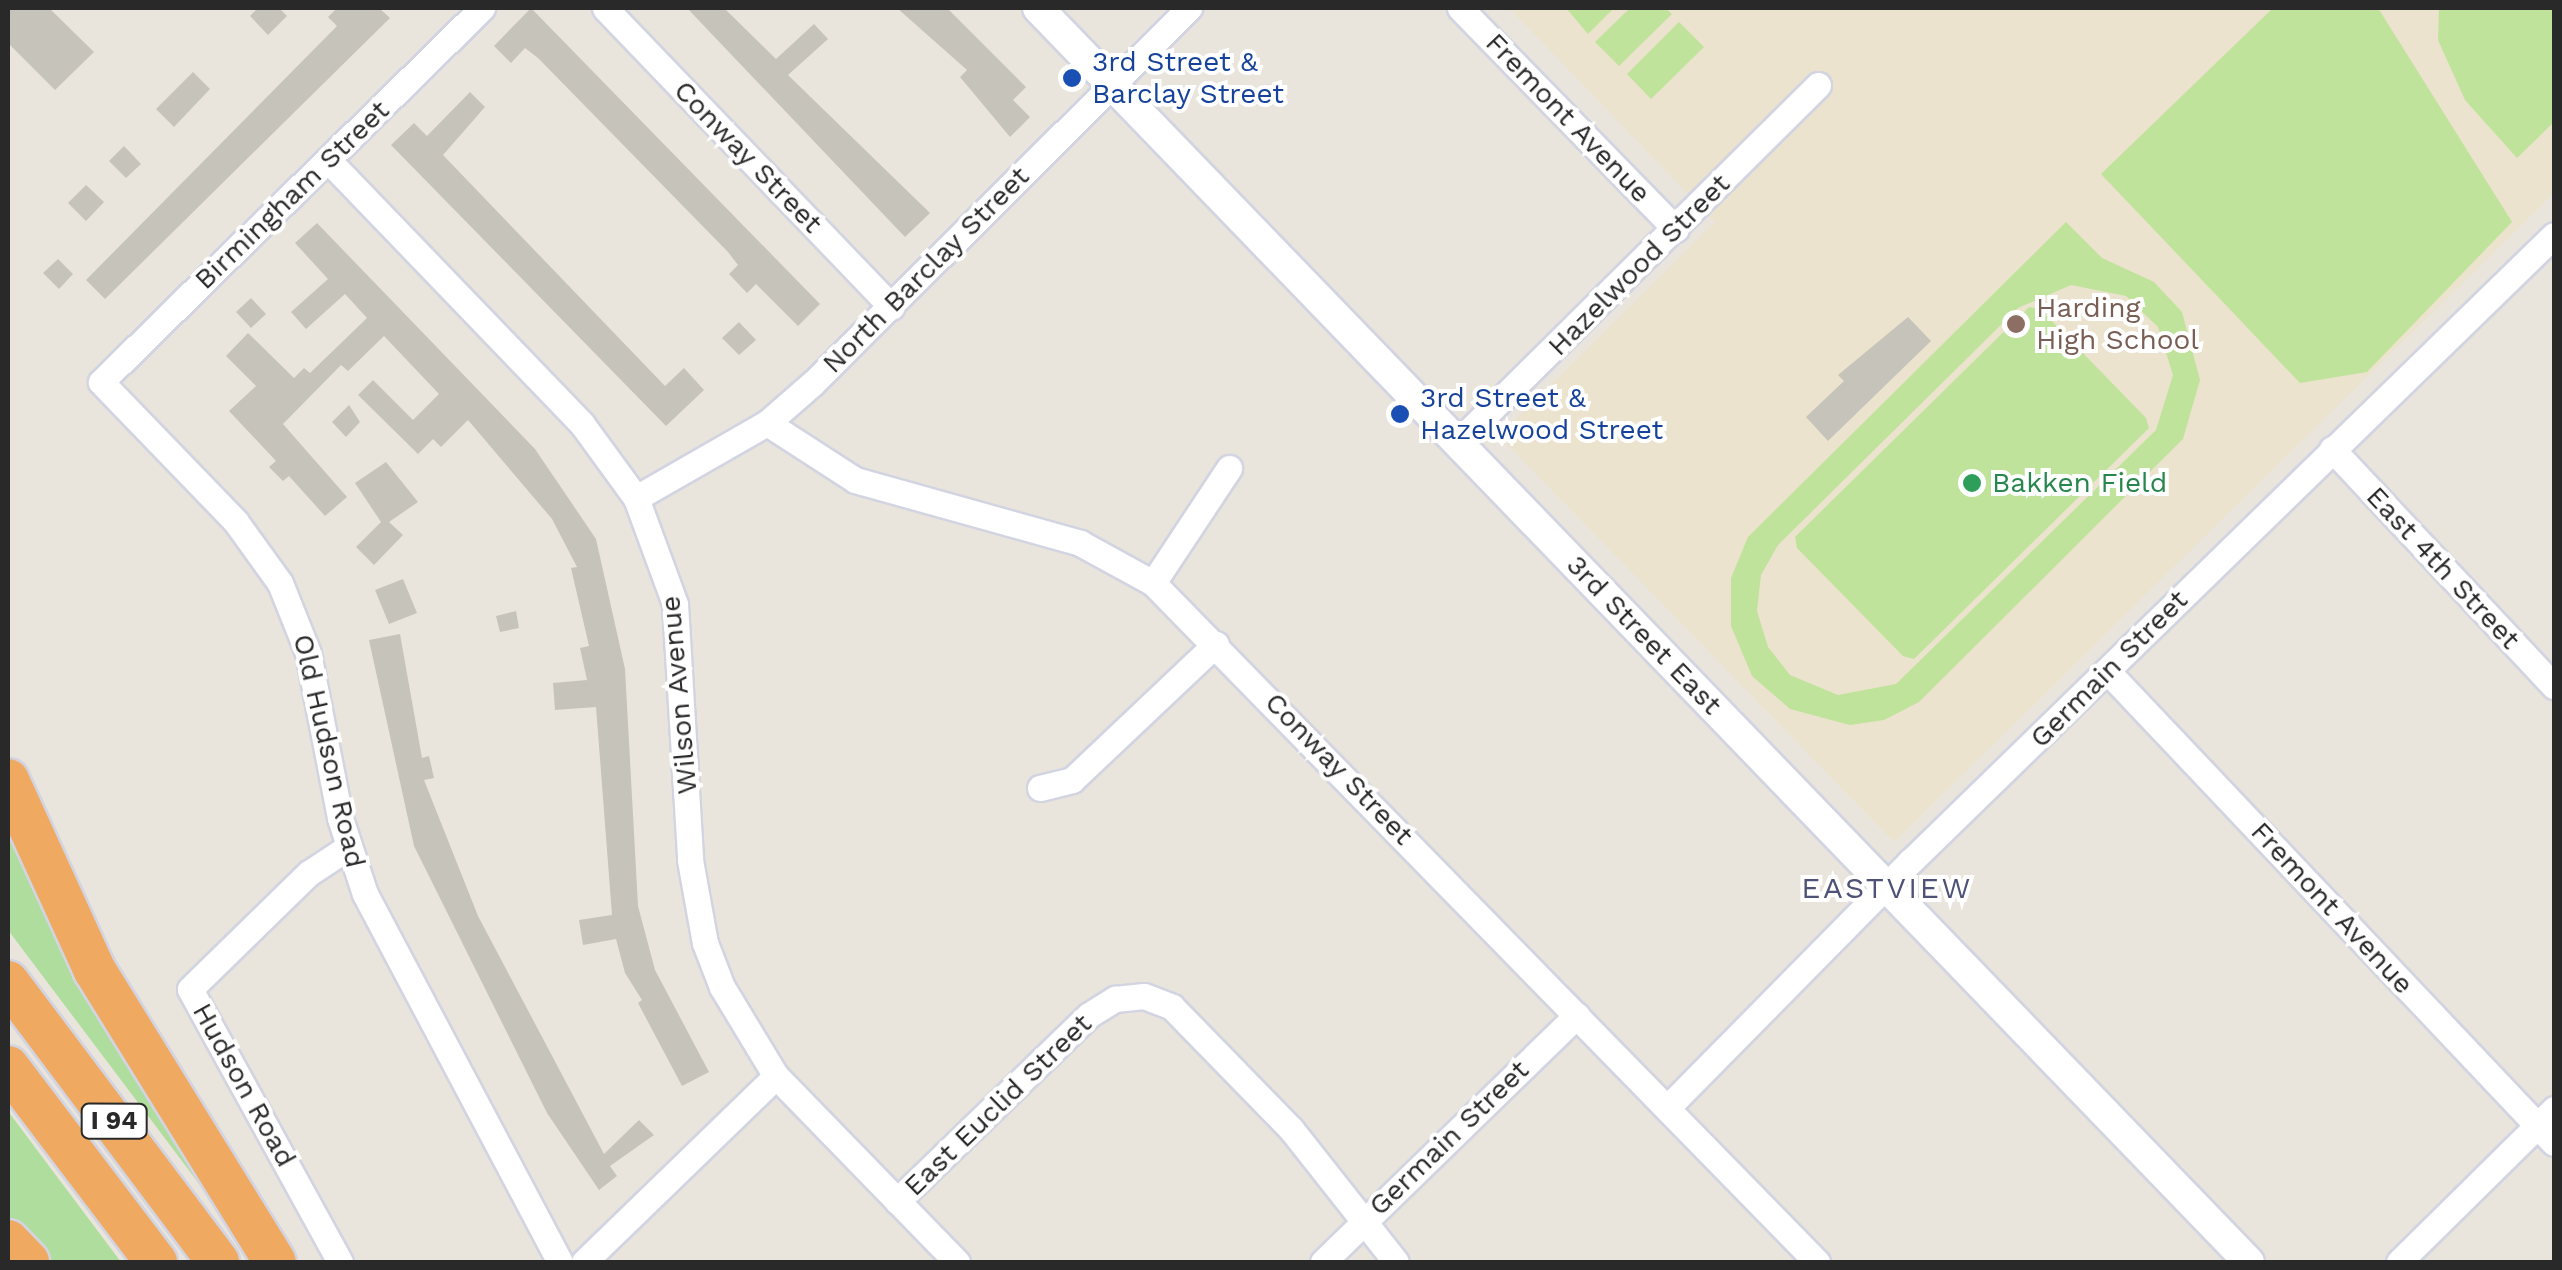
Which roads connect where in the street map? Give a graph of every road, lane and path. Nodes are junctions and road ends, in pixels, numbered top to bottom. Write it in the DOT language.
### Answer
graph roads {
  1 [pos="482,8"];
  2 [pos="605,8"];
  3 [pos="1038,8"];
  4 [pos="1189,8"];
  5 [pos="1460,8"];
  6 [pos="1111,82"];
  7 [pos="1818,86"];
  8 [pos="328,161"];
  9 [pos="1676,230"];
  10 [pos="2554,237"];
  11 [pos="892,307"];
  12 [pos="101,382"];
  13 [pos="767,423"];
  14 [pos="1458,442"];
  15 [pos="2332,450"];
  16 [pos="1229,468"];
  17 [pos="636,498"];
  18 [pos="1154,583"];
  19 [pos="1216,644"];
  20 [pos="2109,673"];
  21 [pos="2554,686"];
  22 [pos="8,780"];
  23 [pos="1040,788"];
  24 [pos="347,848"];
  25 [pos="1888,888"];
  26 [pos="8,982"];
  27 [pos="1577,1015"];
  28 [pos="8,1067"];
  29 [pos="776,1076"];
  30 [pos="1668,1107"];
  31 [pos="2549,1126"];
  32 [pos="898,1201"];
  33 [pos="1364,1220"];
  34 [pos="8,1241"];
  35 [pos="28,1262"];
  36 [pos="156,1262"];
  37 [pos="218,1262"];
  38 [pos="275,1262"];
  39 [pos="340,1262"];
  40 [pos="560,1262"];
  41 [pos="584,1262"];
  42 [pos="957,1262"];
  43 [pos="1322,1262"];
  44 [pos="1396,1262"];
  45 [pos="1818,1262"];
  46 [pos="2250,1262"];
  47 [pos="2400,1262"];
  1 -- 8 [label="street, Birmingham Street"];
  2 -- 11 [label="street, Conway Street"];
  3 -- 6 [label="street, 3rd Street East"];
  4 -- 6 [label="street, North Barclay Street"];
  5 -- 9 [label="street, Fremont Avenue"];
  6 -- 11 [label="street, North Barclay Street"];
  6 -- 14 [label="street, 3rd Street East"];
  7 -- 9 [label="street, Hazelwood Street"];
  8 -- 12 [label="street, Birmingham Street"];
  8 -- 17 [label="street, Wilson Avenue"];
  9 -- 14 [label="street, Hazelwood Street"];
  10 -- 15 [label="street, Germain Street"];
  11 -- 13 [label="street, North Barclay Street"];
  12 -- 24 [label="street, Old Hudson Road"];
  13 -- 17 [label="street, North Barclay Street"];
  13 -- 18 [label="street, Conway Street"];
  14 -- 25 [label="street, 3rd Street East"];
  15 -- 20 [label="street, Germain Street"];
  15 -- 21 [label="street, East 4th Street"];
  16 -- 18 [label="street"];
  17 -- 29 [label="street, Wilson Avenue"];
  18 -- 19 [label="street, Conway Street"];
  19 -- 23 [label="street"];
  19 -- 27 [label="street, Conway Street"];
  20 -- 25 [label="street, Germain Street"];
  20 -- 31 [label="street, Fremont Avenue"];
  22 -- 38 [label="highway"];
  24 -- 39 [label="street, Hudson Road"];
  24 -- 40 [label="street, Old Hudson Road"];
  25 -- 30 [label="street, Germain Street"];
  25 -- 46 [label="street, 3rd Street East"];
  26 -- 37 [label="highway, I 94"];
  27 -- 30 [label="street, Conway Street"];
  27 -- 33 [label="street, Germain Street"];
  28 -- 36 [label="highway, I 94"];
  29 -- 32 [label="street, Wilson Avenue"];
  29 -- 41 [label="street"];
  30 -- 45 [label="street, Conway Street"];
  31 -- 47 [label="street"];
  32 -- 33 [label="street, East Euclid Street"];
  32 -- 42 [label="street, Wilson Avenue"];
  33 -- 43 [label="street, Germain Street"];
  33 -- 44 [label="street, East Euclid Street"];
  34 -- 35 [label="highway"];
}
